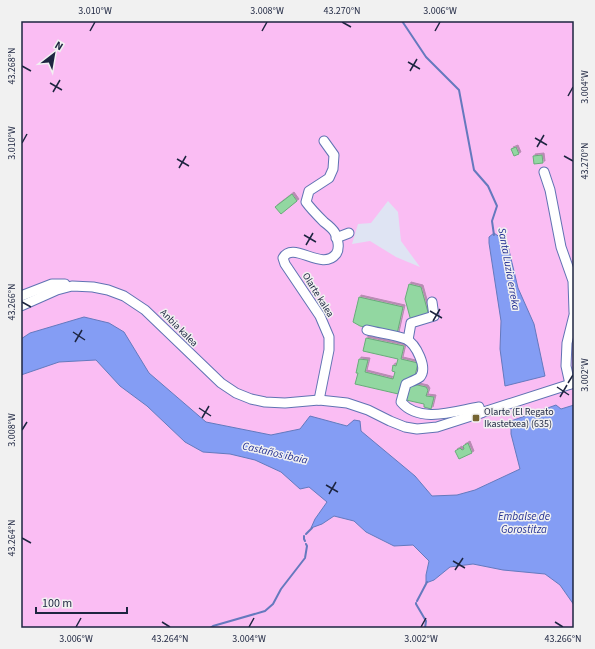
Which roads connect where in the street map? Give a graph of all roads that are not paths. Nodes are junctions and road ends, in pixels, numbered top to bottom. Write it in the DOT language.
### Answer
graph roads {
  1 [pos="324,141"];
  2 [pos="544,172"];
  3 [pos="349,233"];
  4 [pos="336,238"];
  5 [pos="574,281"];
  6 [pos="72,286"];
  7 [pos="21,296"];
  8 [pos="432,302"];
  9 [pos="21,306"];
  10 [pos="574,314"];
  11 [pos="367,330"];
  12 [pos="408,340"];
  13 [pos="572,384"];
  14 [pos="318,400"];
  15 [pos="481,413"];
  1 -- 4 [label="street"];
  2 -- 5 [label="street"];
  3 -- 4 [label="street"];
  4 -- 14 [label="street, Olarte kalea"];
  5 -- 10 [label="street"];
  6 -- 7 [label="street"];
  6 -- 9 [label="street, Anbia kalea"];
  6 -- 14 [label="street, Anbia kalea"];
  8 -- 12 [label="street"];
  10 -- 13 [label="street"];
  11 -- 12 [label="street"];
  12 -- 15 [label="street"];
  13 -- 15 [label="street"];
  14 -- 15 [label="street"];
}
